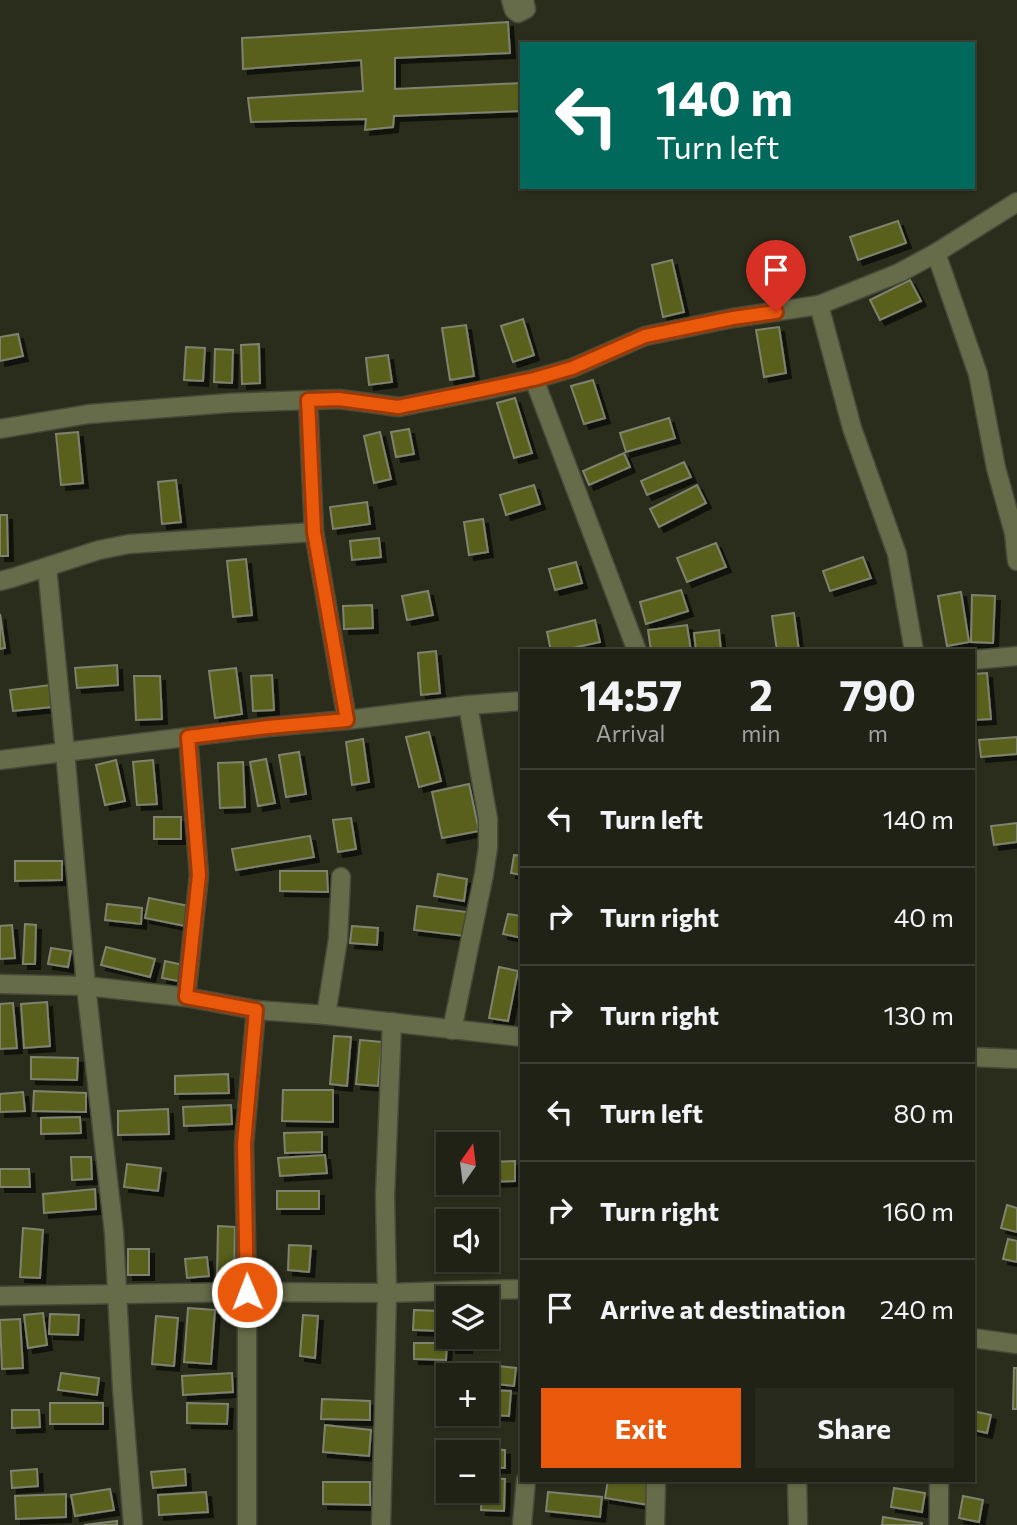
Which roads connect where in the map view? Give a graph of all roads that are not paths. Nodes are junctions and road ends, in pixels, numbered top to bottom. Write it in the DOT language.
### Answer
graph roads {
  1 [pos="511,0"];
  2 [pos="524,0"];
  3 [pos="1017,202"];
  4 [pos="936,253"];
  5 [pos="819,305"];
  6 [pos="534,379"];
  7 [pos="308,400"];
  8 [pos="0,429"];
  9 [pos="314,532"];
  10 [pos="1017,561"];
  11 [pos="47,567"];
  12 [pos="0,580"];
  13 [pos="636,649"];
  14 [pos="914,649"];
  15 [pos="1017,656"];
  16 [pos="975,660"];
  17 [pos="520,701"];
  18 [pos="468,705"];
  19 [pos="347,720"];
  20 [pos="188,737"];
  21 [pos="65,751"];
  22 [pos="0,760"];
  23 [pos="341,877"];
  24 [pos="0,984"];
  25 [pos="86,986"];
  26 [pos="186,997"];
  27 [pos="256,1010"];
  28 [pos="326,1015"];
  29 [pos="393,1022"];
  30 [pos="452,1030"];
  31 [pos="520,1037"];
  32 [pos="975,1057"];
  33 [pos="1017,1059"];
  34 [pos="520,1289"];
  35 [pos="247,1292"];
  36 [pos="387,1293"];
  37 [pos="118,1295"];
  38 [pos="0,1296"];
  39 [pos="975,1338"];
  40 [pos="1017,1344"];
  41 [pos="526,1482"];
  42 [pos="656,1482"];
  43 [pos="797,1482"];
  44 [pos="939,1482"];
  45 [pos="133,1525"];
  46 [pos="247,1525"];
  47 [pos="381,1525"];
  48 [pos="522,1525"];
  49 [pos="655,1525"];
  50 [pos="798,1525"];
  51 [pos="939,1525"];
  1 -- 2 [label="street"];
  3 -- 4 [label="street"];
  4 -- 5 [label="street"];
  4 -- 10 [label="street"];
  5 -- 6 [label="street"];
  5 -- 14 [label="street"];
  6 -- 7 [label="street"];
  6 -- 13 [label="street"];
  7 -- 8 [label="street"];
  7 -- 9 [label="street"];
  9 -- 11 [label="street"];
  9 -- 19 [label="street"];
  11 -- 12 [label="street"];
  11 -- 21 [label="street"];
  15 -- 16 [label="street"];
  17 -- 18 [label="street"];
  18 -- 19 [label="street"];
  18 -- 30 [label="street"];
  19 -- 20 [label="street"];
  20 -- 21 [label="street"];
  20 -- 26 [label="street"];
  21 -- 22 [label="street"];
  21 -- 25 [label="street"];
  23 -- 28 [label="street"];
  24 -- 25 [label="street"];
  25 -- 26 [label="street"];
  25 -- 37 [label="street"];
  26 -- 27 [label="street"];
  27 -- 28 [label="street"];
  27 -- 35 [label="street"];
  28 -- 29 [label="street"];
  29 -- 30 [label="street"];
  29 -- 36 [label="street"];
  30 -- 31 [label="street"];
  32 -- 33 [label="street"];
  34 -- 36 [label="street"];
  35 -- 36 [label="street"];
  35 -- 37 [label="street"];
  35 -- 46 [label="street"];
  36 -- 47 [label="street"];
  37 -- 38 [label="street"];
  37 -- 45 [label="street"];
  39 -- 40 [label="street"];
  41 -- 48 [label="street"];
  42 -- 49 [label="street"];
  43 -- 50 [label="street"];
  44 -- 51 [label="street"];
}
